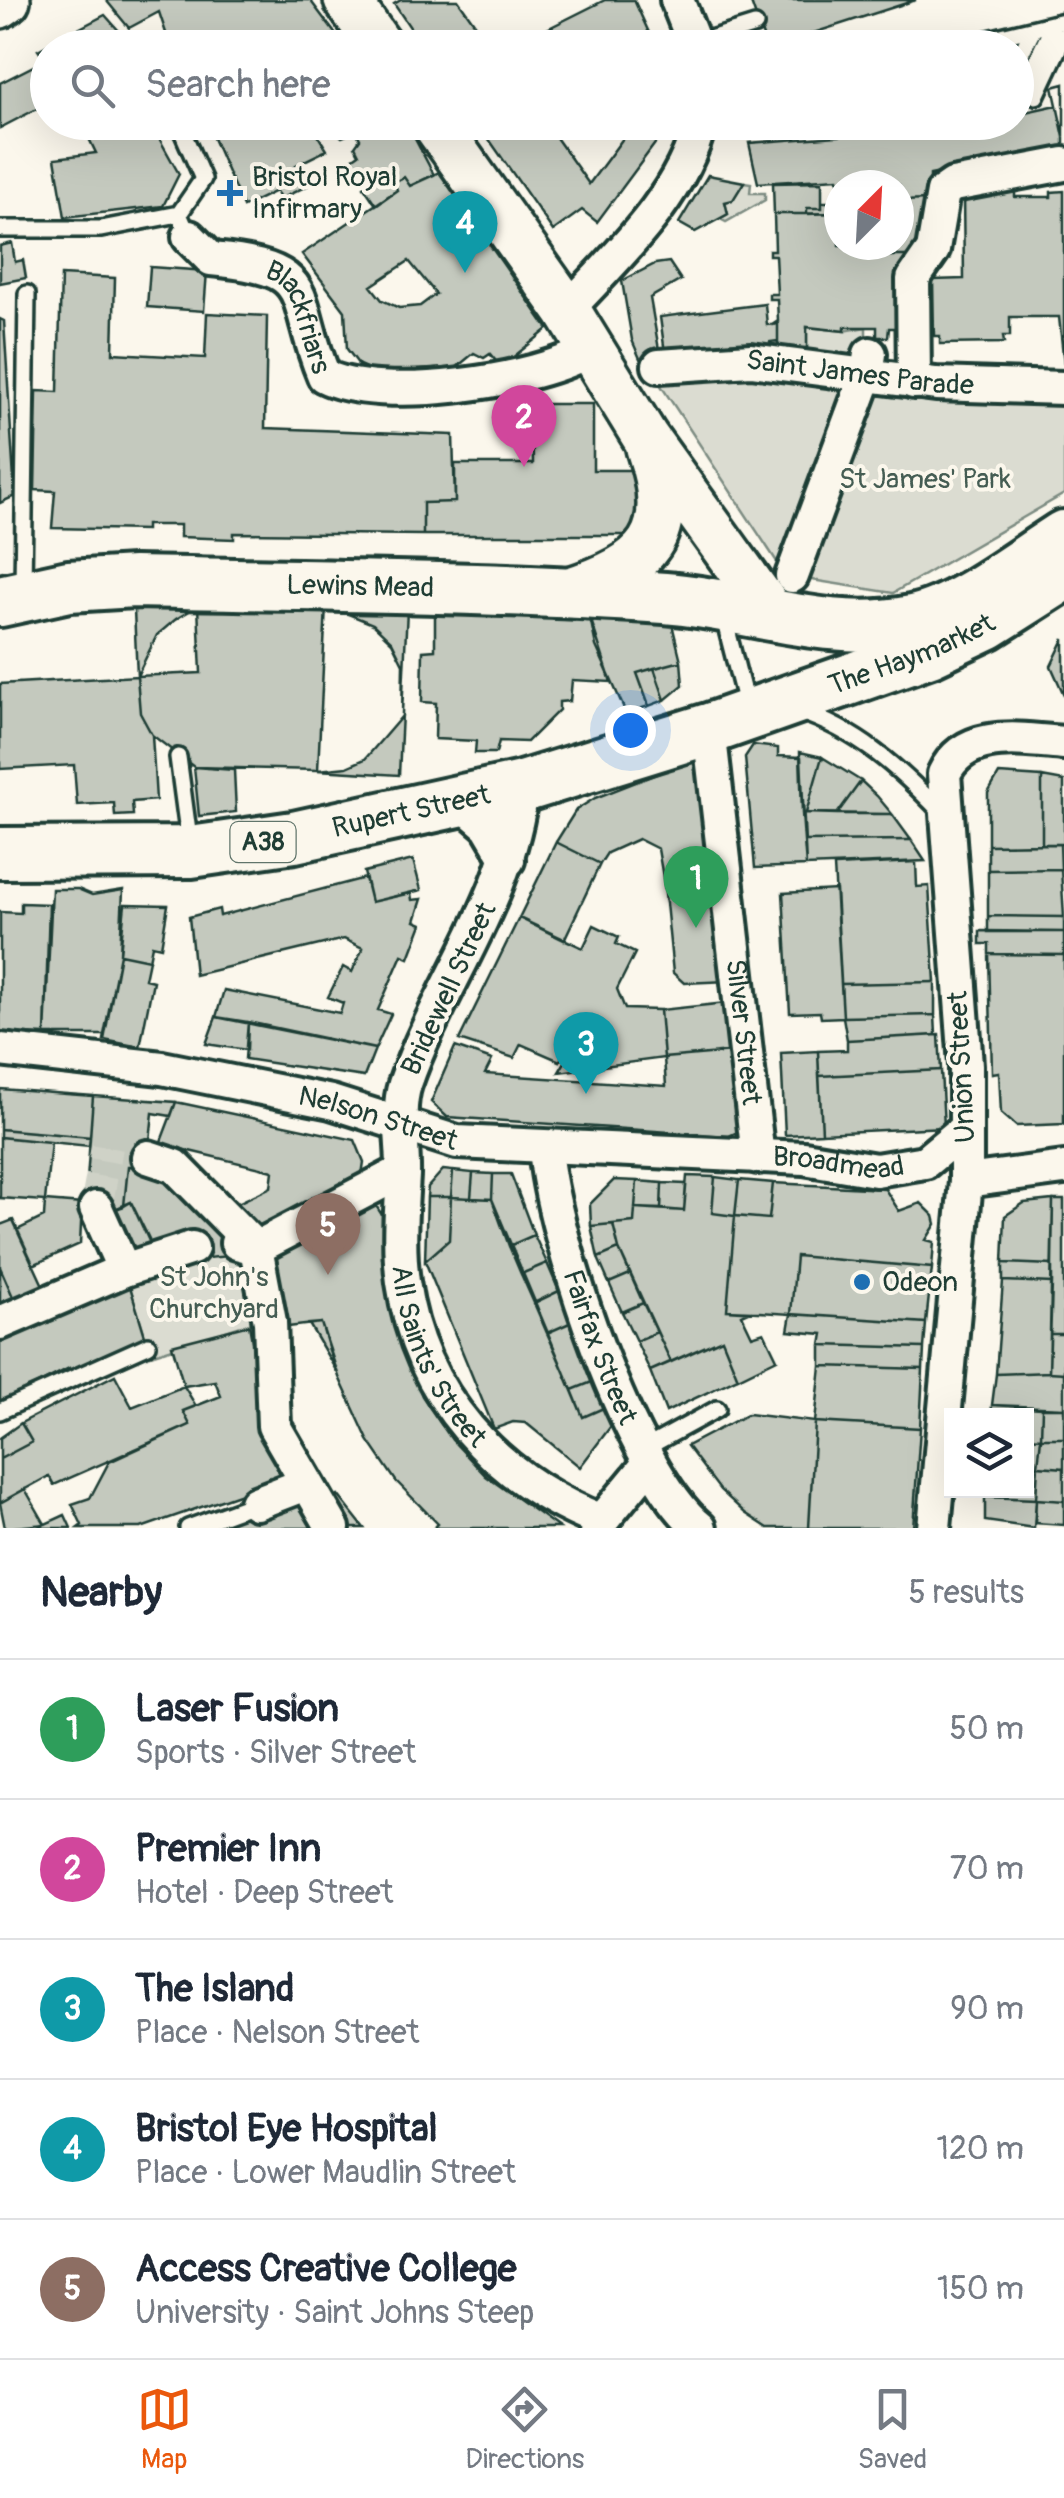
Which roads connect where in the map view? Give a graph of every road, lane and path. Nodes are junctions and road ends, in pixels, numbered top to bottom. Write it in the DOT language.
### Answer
graph roads {
  1 [pos="7,0"];
  2 [pos="347,0"];
  3 [pos="677,0"];
  4 [pos="0,5"];
  5 [pos="755,25"];
  6 [pos="1060,27"];
  7 [pos="368,30"];
  8 [pos="689,30"];
  9 [pos="741,30"];
  10 [pos="1033,30"];
  11 [pos="1034,71"];
  12 [pos="1036,96"];
  13 [pos="186,140"];
  14 [pos="447,140"];
  15 [pos="694,140"];
  16 [pos="1048,167"];
  17 [pos="184,226"];
  18 [pos="0,228"];
  19 [pos="27,294"];
  20 [pos="566,310"];
  21 [pos="591,349"];
  22 [pos="868,364"];
  23 [pos="659,366"];
  24 [pos="914,382"];
  25 [pos="1064,388"];
  26 [pos="645,437"];
  27 [pos="680,484"];
  28 [pos="1064,536"];
  29 [pos="1064,575"];
  30 [pos="566,591"];
  31 [pos="12,598"];
  32 [pos="792,604"];
  33 [pos="721,605"];
  34 [pos="743,717"];
  35 [pos="1064,743"];
  36 [pos="178,757"];
  37 [pos="522,788"];
  38 [pos="459,801"];
  39 [pos="948,818"];
  40 [pos="190,852"];
  41 [pos="0,853"];
  42 [pos="508,860"];
  43 [pos="0,1050"];
  44 [pos="400,1122"];
  45 [pos="966,1128"];
  46 [pos="544,1147"];
  47 [pos="148,1157"];
  48 [pos="758,1157"];
  49 [pos="1064,1168"];
  50 [pos="403,1171"];
  51 [pos="974,1180"];
  52 [pos="96,1208"];
  53 [pos="241,1244"];
  54 [pos="192,1248"];
  55 [pos="124,1270"];
  56 [pos="0,1323"];
  57 [pos="148,1345"];
  58 [pos="717,1409"];
  59 [pos="0,1411"];
  60 [pos="645,1458"];
  61 [pos="305,1484"];
  62 [pos="256,1503"];
  63 [pos="599,1524"];
  64 [pos="188,1528"];
  65 [pos="333,1528"];
  66 [pos="700,1528"];
  67 [pos="934,1528"];
  1 -- 4 [label="street"];
  2 -- 7 [label="street"];
  3 -- 8 [label="street"];
  5 -- 9 [label="lane"];
  6 -- 10 [label="lane"];
  6 -- 11 [label="lane"];
  6 -- 12 [label="lane"];
  13 -- 17 [label="lane"];
  14 -- 20 [label="street"];
  15 -- 20 [label="street"];
  16 -- 24 [label="street"];
  17 -- 18 [label="lane"];
  17 -- 21 [label="street, Blackfriars"];
  19 -- 31 [label="lane"];
  20 -- 21 [label="street"];
  21 -- 26 [label="street"];
  22 -- 23 [label="street, Saint James Parade"];
  22 -- 24 [label="street, Saint James Parade"];
  22 -- 32 [label="street"];
  24 -- 25 [label="street, Saint James Parade"];
  26 -- 27 [label="street"];
  26 -- 30 [label="street"];
  27 -- 32 [label="street"];
  27 -- 33 [label="street"];
  28 -- 32 [label="main road, The Haymarket"];
  29 -- 34 [label="main road, The Haymarket / A38"];
  30 -- 31 [label="main road, Lewins Mead"];
  30 -- 33 [label="main road, Lewins Mead"];
  32 -- 33 [label="main road, The Haymarket"];
  33 -- 34 [label="lane"];
  34 -- 37 [label="main road, A38"];
  34 -- 39 [label="lane"];
  34 -- 48 [label="street, Silver Street"];
  35 -- 39 [label="street, Union Street"];
  36 -- 40 [label="lane"];
  37 -- 38 [label="main road, Rupert Street / A38"];
  37 -- 42 [label="street, Bridewell Street"];
  38 -- 40 [label="main road, Rupert Street / A38"];
  38 -- 42 [label="street"];
  39 -- 45 [label="street, Union Street"];
  40 -- 41 [label="main road, Rupert Street / A38"];
  42 -- 44 [label="street, Bridewell Street"];
  43 -- 44 [label="street, Nelson Street"];
  44 -- 46 [label="street, Nelson Street"];
  44 -- 50 [label="street, All Saints' Street"];
  45 -- 48 [label="street, Broadmead"];
  45 -- 51 [label="street, Union Street"];
  46 -- 48 [label="street, Nelson Street"];
  46 -- 60 [label="street, Fairfax Street"];
  47 -- 53 [label="street"];
  49 -- 51 [label="street"];
  50 -- 53 [label="street"];
  50 -- 63 [label="street, All Saints' Street"];
  51 -- 67 [label="street, Union Street"];
  52 -- 55 [label="street"];
  53 -- 61 [label="street"];
  54 -- 55 [label="street"];
  55 -- 56 [label="street"];
  57 -- 59 [label="lane"];
  58 -- 60 [label="lane"];
  60 -- 63 [label="street"];
  60 -- 66 [label="street, Fairfax Street"];
  61 -- 62 [label="street"];
  61 -- 65 [label="street"];
  62 -- 64 [label="lane"];
}
